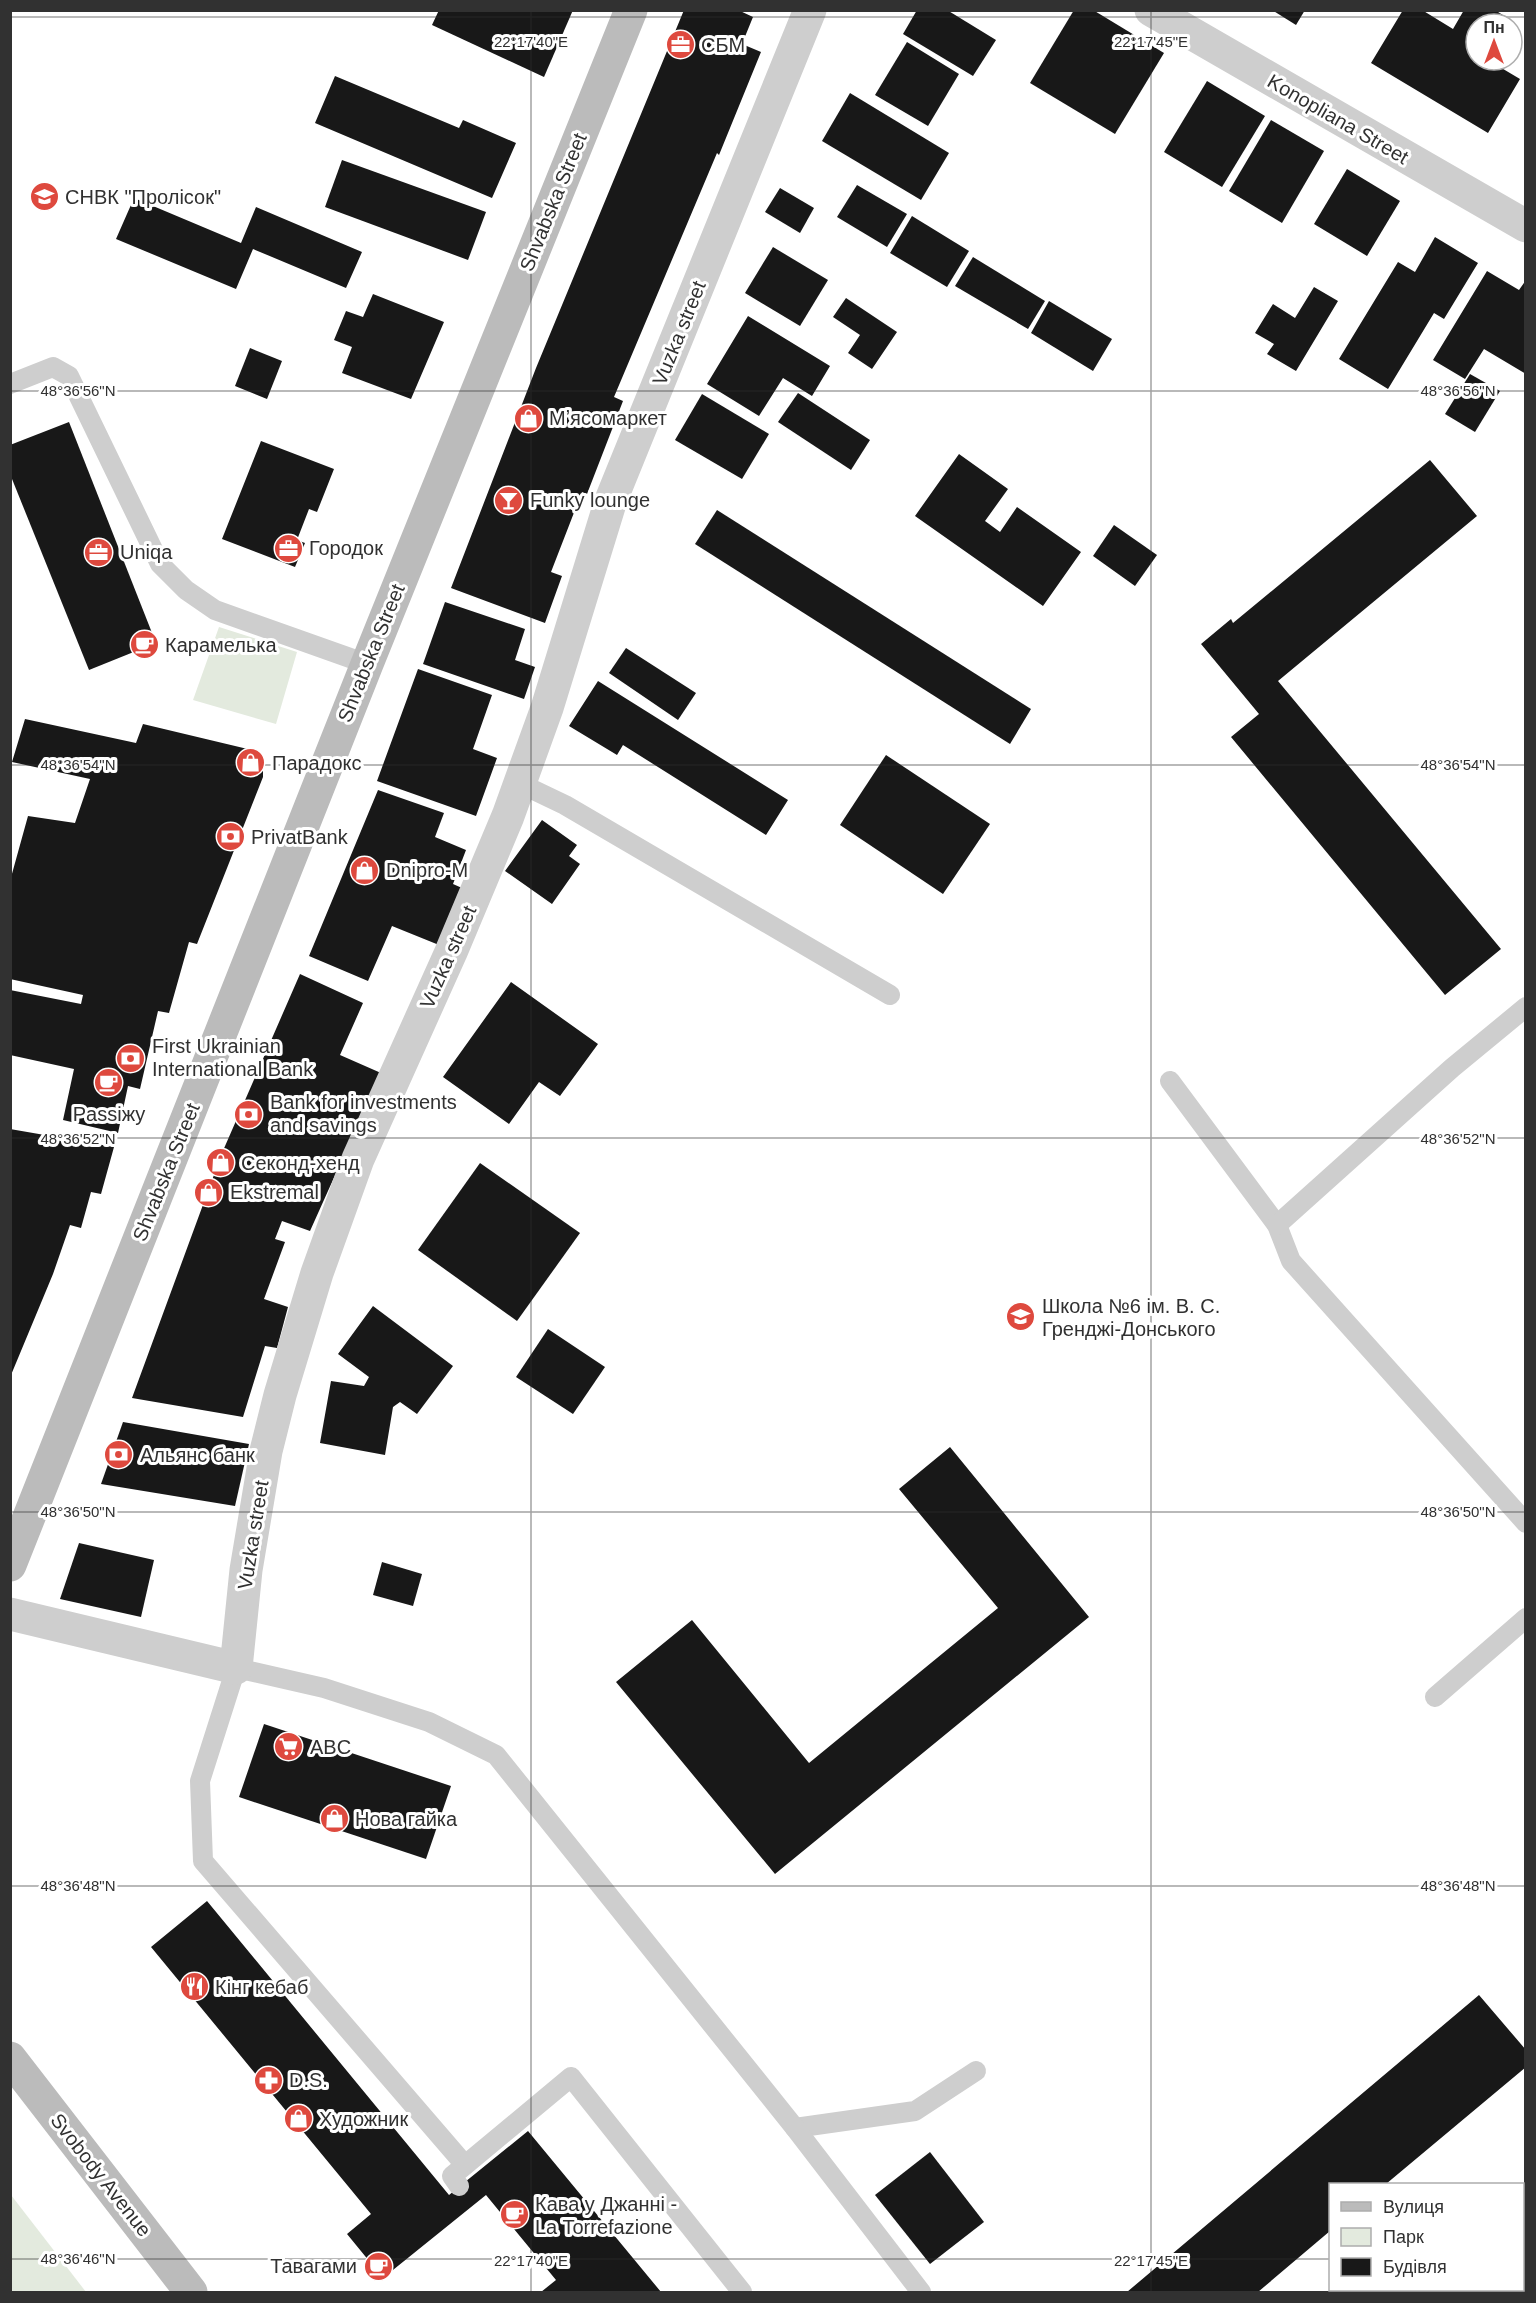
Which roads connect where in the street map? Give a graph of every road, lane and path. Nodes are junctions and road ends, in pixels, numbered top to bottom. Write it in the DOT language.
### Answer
graph roads {
  1 [pos="631,10"];
  2 [pos="810,10"];
  3 [pos="1151,10"];
  4 [pos="1526,226"];
  5 [pos="10,384"];
  6 [pos="366,664"];
  7 [pos="519,783"];
  8 [pos="890,995"];
  9 [pos="1526,1007"];
  10 [pos="1170,1081"];
  11 [pos="1277,1225"];
  12 [pos="1526,1523"];
  13 [pos="10,1565"];
  14 [pos="10,1614"];
  15 [pos="1526,1618"];
  16 [pos="236,1668"];
  17 [pos="1435,1697"];
  18 [pos="13,2065"];
  19 [pos="976,2071"];
  20 [pos="795,2128"];
  21 [pos="465,2165"];
  22 [pos="459,2186"];
  23 [pos="191,2292"];
  24 [pos="742,2292"];
  25 [pos="921,2292"];
  1 -- 6 [label="street, Shvabska Street"];
  2 -- 7 [label="street, Vuzka street"];
  3 -- 4 [label="street, Konopliana Street"];
  5 -- 6 [label="lane"];
  6 -- 13 [label="street, Shvabska Street"];
  7 -- 8 [label="lane"];
  7 -- 16 [label="street, Vuzka street"];
  9 -- 11 [label="lane"];
  10 -- 11 [label="lane"];
  11 -- 12 [label="lane"];
  14 -- 16 [label="street"];
  15 -- 17 [label="lane"];
  16 -- 20 [label="lane"];
  16 -- 21 [label="lane"];
  18 -- 23 [label="street, Svobody Avenue"];
  19 -- 20 [label="lane"];
  20 -- 25 [label="lane"];
  21 -- 22 [label="lane"];
  21 -- 24 [label="lane"];
}
